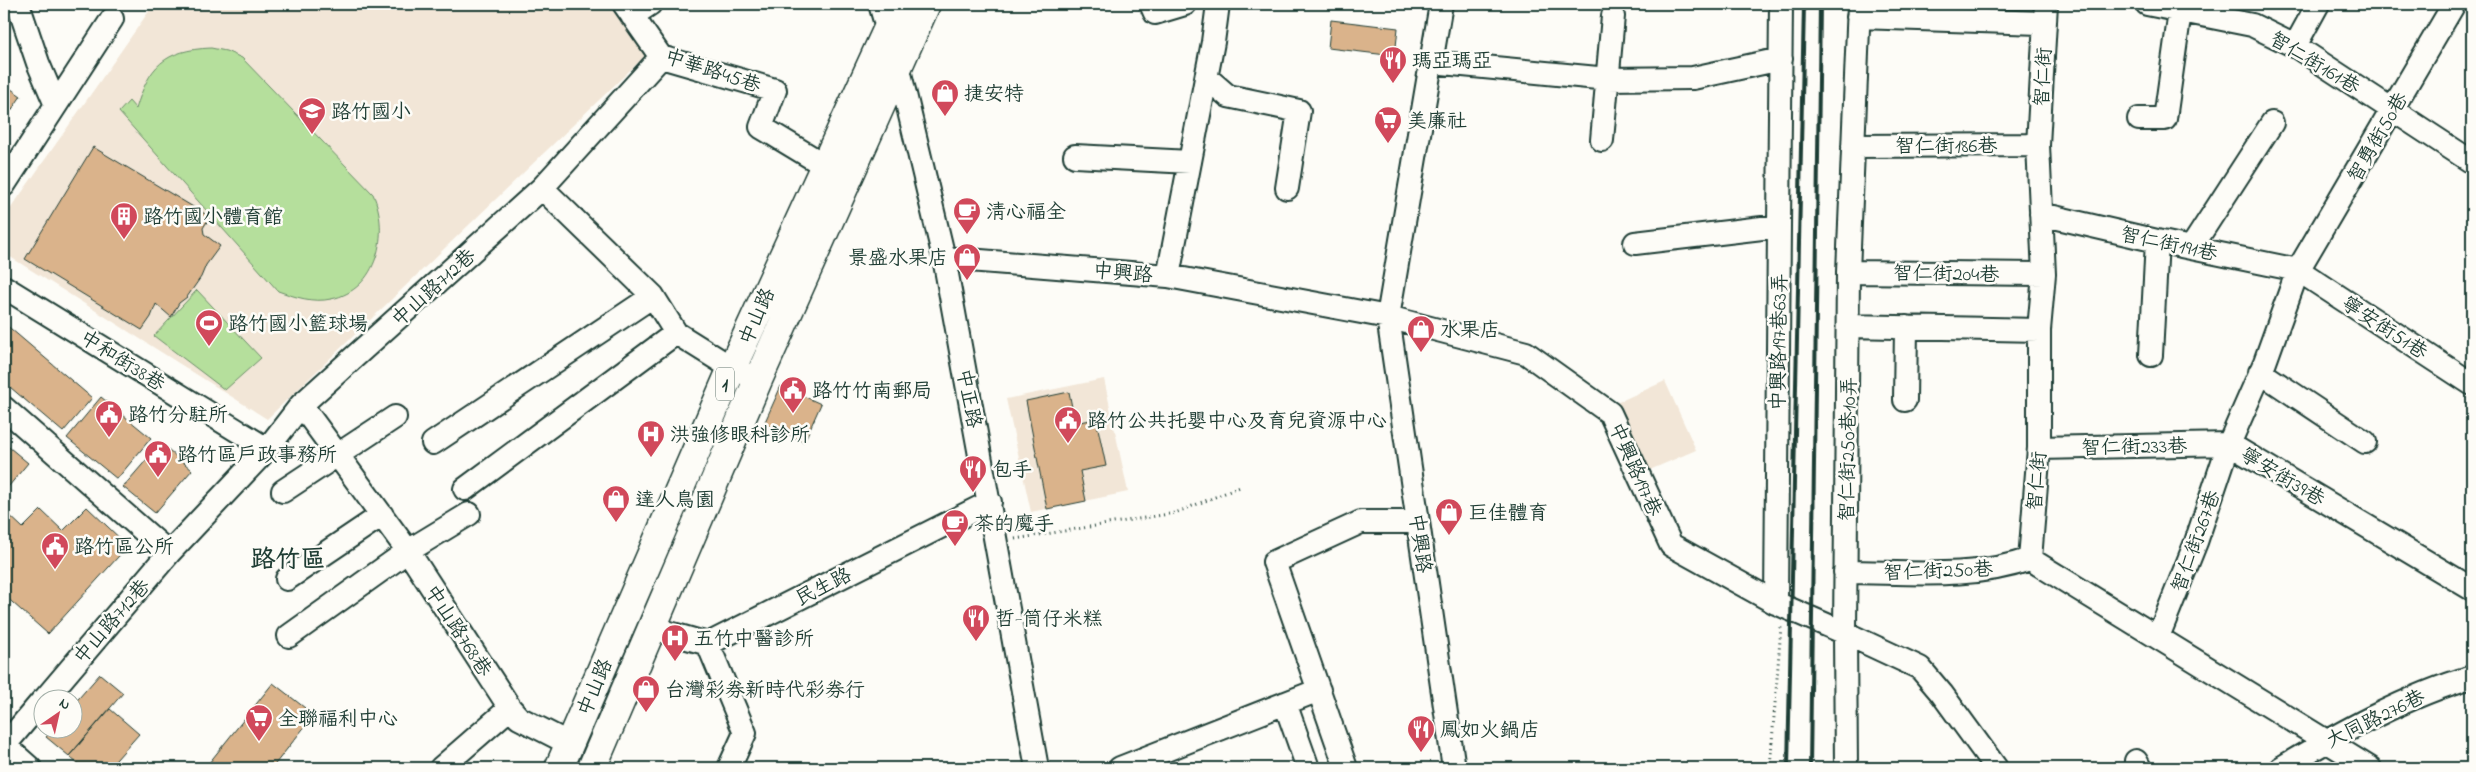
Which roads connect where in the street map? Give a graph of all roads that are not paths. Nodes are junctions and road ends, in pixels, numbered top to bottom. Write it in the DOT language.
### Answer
graph roads {
  1 [pos="18,4"];
  2 [pos="880,4"];
  3 [pos="899,4"];
  4 [pos="926,4"];
  5 [pos="1150,4"];
  6 [pos="1185,4"];
  7 [pos="1218,4"];
  8 [pos="1441,4"];
  9 [pos="1781,4"];
  10 [pos="2147,4"];
  11 [pos="2318,4"];
  12 [pos="2454,4"];
  13 [pos="2181,6"];
  14 [pos="636,8"];
  15 [pos="1858,10"];
  16 [pos="2045,13"];
  17 [pos="1613,16"];
  18 [pos="112,19"];
  19 [pos="887,31"];
  20 [pos="2295,46"];
  21 [pos="661,57"];
  22 [pos="1781,59"];
  23 [pos="1432,62"];
  24 [pos="898,65"];
  25 [pos="1206,77"];
  26 [pos="1608,79"];
  27 [pos="56,105"];
  28 [pos="2393,110"];
  29 [pos="2139,119"];
  30 [pos="2272,123"];
  31 [pos="1602,140"];
  32 [pos="2038,145"];
  33 [pos="1853,146"];
  34 [pos="1075,156"];
  35 [pos="1190,162"];
  36 [pos="2472,162"];
  37 [pos="824,165"];
  38 [pos="4,185"];
  39 [pos="542,188"];
  40 [pos="1287,188"];
  41 [pos="2040,214"];
  42 [pos="1779,226"];
  43 [pos="2157,241"];
  44 [pos="1635,243"];
  45 [pos="2191,248"];
  46 [pos="944,258"];
  47 [pos="2298,270"];
  48 [pos="1848,272"];
  49 [pos="2044,274"];
  50 [pos="1168,276"];
  51 [pos="4,287"];
  52 [pos="653,296"];
  53 [pos="1388,317"];
  54 [pos="1848,326"];
  55 [pos="1906,328"];
  56 [pos="2039,330"];
  57 [pos="676,333"];
  58 [pos="2152,355"];
  59 [pos="732,368"];
  60 [pos="2260,372"];
  61 [pos="758,380"];
  62 [pos="2472,384"];
  63 [pos="1905,400"];
  64 [pos="302,406"];
  65 [pos="4,408"];
  66 [pos="395,417"];
  67 [pos="2365,442"];
  68 [pos="433,443"];
  69 [pos="2229,444"];
  70 [pos="2039,448"];
  71 [pos="267,449"];
  72 [pos="337,455"];
  73 [pos="465,489"];
  74 [pos="283,490"];
  75 [pos="990,502"];
  76 [pos="469,514"];
  77 [pos="382,515"];
  78 [pos="1417,522"];
  79 [pos="408,551"];
  80 [pos="169,553"];
  81 [pos="2030,559"];
  82 [pos="1845,572"];
  83 [pos="287,578"];
  84 [pos="2472,589"];
  85 [pos="1779,604"];
  86 [pos="652,628"];
  87 [pos="1845,633"];
  88 [pos="289,636"];
  89 [pos="2158,637"];
  90 [pos="708,644"];
  91 [pos="2472,676"];
  92 [pos="52,690"];
  93 [pos="1319,690"];
  94 [pos="1285,703"];
  95 [pos="510,708"];
  96 [pos="32,713"];
  97 [pos="2327,740"];
  98 [pos="570,744"];
  99 [pos="4,745"];
  100 [pos="30,768"];
  101 [pos="441,768"];
  102 [pos="559,768"];
  103 [pos="592,768"];
  104 [pos="729,768"];
  105 [pos="1037,768"];
  106 [pos="1120,768"];
  107 [pos="1308,768"];
  108 [pos="1346,768"];
  109 [pos="1454,768"];
  110 [pos="1846,768"];
  111 [pos="1996,768"];
  112 [pos="2281,768"];
  113 [pos="2370,768"];
  1 -- 27 [label="street"];
  2 -- 19 [label="street, 中正路"];
  3 -- 19 [label="main road, 中山路 / 1"];
  4 -- 24 [label="main road, 中山路 / 1"];
  5 -- 6 [label="street"];
  7 -- 25 [label="street"];
  8 -- 23 [label="street, 中興路"];
  9 -- 22 [label="street, 中興路197巷63弄"];
  10 -- 13 [label="street, 智仁街161巷"];
  11 -- 20 [label="street"];
  12 -- 28 [label="street, 智勇街50巷"];
  13 -- 20 [label="street, 智仁街161巷"];
  13 -- 29 [label="street"];
  14 -- 21 [label="street, 中華路45巷"];
  15 -- 16 [label="street"];
  15 -- 33 [label="street, 智仁街250巷10弄"];
  16 -- 32 [label="street, 智仁街"];
  17 -- 26 [label="street"];
  18 -- 27 [label="street"];
  19 -- 24 [label="street, 中正路"];
  19 -- 37 [label="main road, 中山路 / 1"];
  20 -- 28 [label="street, 智仁街161巷"];
  21 -- 37 [label="street, 中華路45巷"];
  21 -- 39 [label="street, 中山路712巷"];
  22 -- 26 [label="street"];
  22 -- 42 [label="street, 中興路197巷63弄"];
  23 -- 26 [label="street"];
  23 -- 53 [label="street, 中興路"];
  24 -- 46 [label="street, 中正路"];
  24 -- 61 [label="main road, 中山路 / 1"];
  25 -- 35 [label="street"];
  25 -- 40 [label="street"];
  26 -- 31 [label="street"];
  27 -- 38 [label="street"];
  28 -- 36 [label="street, 智仁街161巷"];
  28 -- 47 [label="street, 智勇街50巷"];
  30 -- 45 [label="street"];
  32 -- 33 [label="street, 智仁街186巷"];
  32 -- 41 [label="street, 智仁街"];
  33 -- 48 [label="street, 智仁街250巷10弄"];
  34 -- 35 [label="street"];
  35 -- 50 [label="street"];
  37 -- 59 [label="main road, 中山路 / 1"];
  39 -- 52 [label="street"];
  39 -- 64 [label="street, 中山路712巷"];
  41 -- 43 [label="street, 智仁街191巷"];
  41 -- 49 [label="street, 智仁街"];
  42 -- 44 [label="street"];
  42 -- 85 [label="street, 中興路197巷63弄"];
  43 -- 45 [label="street, 智仁街191巷"];
  43 -- 58 [label="street"];
  45 -- 47 [label="street, 智仁街191巷"];
  46 -- 50 [label="street, 中興路"];
  46 -- 75 [label="street, 中正路"];
  47 -- 60 [label="street, 寧安街39巷"];
  47 -- 62 [label="street, 寧安街51巷"];
  48 -- 49 [label="street, 智仁街204巷"];
  48 -- 54 [label="street, 智仁街250巷10弄"];
  49 -- 56 [label="street, 智仁街"];
  50 -- 53 [label="street, 中興路"];
  51 -- 71 [label="street, 中和街38巷"];
  52 -- 57 [label="street"];
  52 -- 68 [label="street"];
  53 -- 78 [label="street, 中興路"];
  53 -- 85 [label="street, 中興路197巷"];
  54 -- 55 [label="street"];
  54 -- 82 [label="street, 智仁街250巷10弄"];
  55 -- 56 [label="street"];
  55 -- 63 [label="street"];
  56 -- 70 [label="street, 智仁街"];
  57 -- 59 [label="street"];
  57 -- 73 [label="street"];
  59 -- 61 [label="street"];
  59 -- 98 [label="main road, 中山路 / 1"];
  60 -- 67 [label="street"];
  60 -- 69 [label="street, 寧安街39巷"];
  61 -- 86 [label="main road, 中山路 / 1"];
  64 -- 71 [label="street, 中山路712巷"];
  64 -- 72 [label="street, 中山路768巷"];
  65 -- 80 [label="street"];
  66 -- 72 [label="street"];
  69 -- 70 [label="street, 智仁街233巷"];
  69 -- 84 [label="street, 寧安街39巷"];
  69 -- 89 [label="street, 智仁街267巷"];
  70 -- 81 [label="street, 智仁街"];
  71 -- 80 [label="street, 中山路712巷"];
  72 -- 74 [label="street"];
  72 -- 77 [label="street, 中山路768巷"];
  75 -- 90 [label="street, 民生路"];
  75 -- 105 [label="street, 中正路"];
  76 -- 79 [label="street"];
  77 -- 79 [label="street, 中山路768巷"];
  77 -- 83 [label="street"];
  78 -- 93 [label="street"];
  78 -- 109 [label="street, 中興路"];
  79 -- 88 [label="street"];
  79 -- 95 [label="street, 中山路768巷"];
  80 -- 92 [label="street, 中山路712巷"];
  81 -- 82 [label="street, 智仁街250巷"];
  81 -- 89 [label="street"];
  82 -- 87 [label="street, 智仁街250巷10弄"];
  85 -- 87 [label="street, 中興路197巷"];
  86 -- 90 [label="street"];
  86 -- 103 [label="main road, 中山路 / 1"];
  87 -- 110 [label="street"];
  87 -- 111 [label="street"];
  89 -- 97 [label="street"];
  90 -- 104 [label="street"];
  91 -- 97 [label="street, 大同路276巷"];
  93 -- 94 [label="street"];
  93 -- 108 [label="street"];
  94 -- 106 [label="street"];
  94 -- 107 [label="street"];
  95 -- 98 [label="street, 中山路768巷"];
  95 -- 101 [label="street"];
  96 -- 99 [label="street, 中山路712巷"];
  97 -- 112 [label="street, 大同路276巷"];
  97 -- 113 [label="street"];
  98 -- 102 [label="main road, 中山路 / 1"];
  99 -- 100 [label="street"];
}
